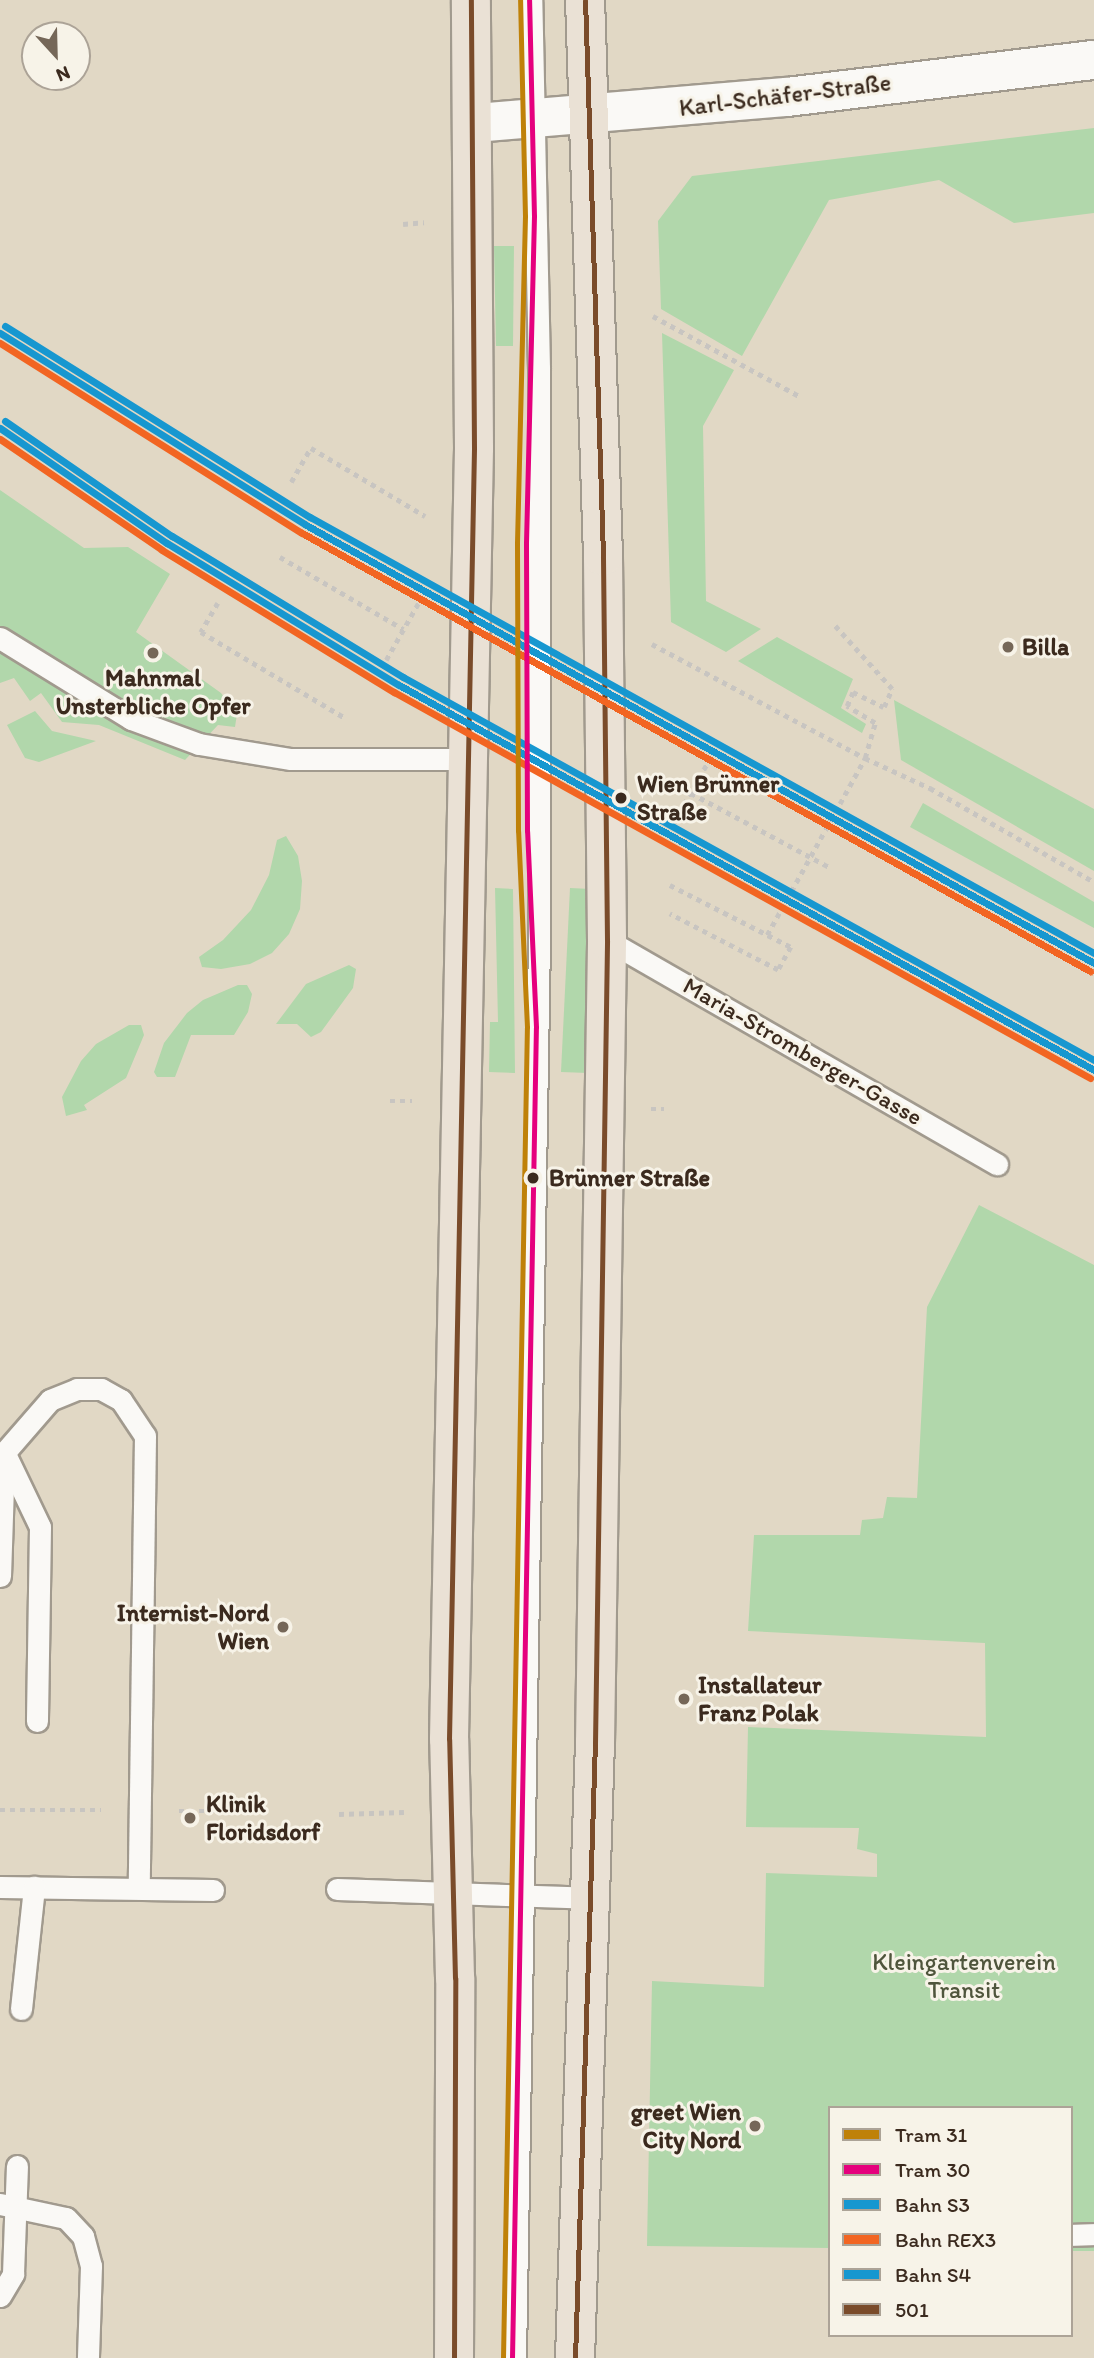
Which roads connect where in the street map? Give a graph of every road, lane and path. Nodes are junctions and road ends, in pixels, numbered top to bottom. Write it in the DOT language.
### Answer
graph roads {
  1 [pos="471,0"];
  2 [pos="531,0"];
  3 [pos="585,0"];
  4 [pos="1094,60"];
  5 [pos="589,115"];
  6 [pos="535,118"];
  7 [pos="475,122"];
  8 [pos="653,316"];
  9 [pos="799,396"];
  10 [pos="291,482"];
  11 [pos="426,516"];
  12 [pos="280,557"];
  13 [pos="419,602"];
  14 [pos="218,603"];
  15 [pos="604,622"];
  16 [pos="835,626"];
  17 [pos="404,629"];
  18 [pos="0,638"];
  19 [pos="386,660"];
  20 [pos="351,722"];
  21 [pos="865,758"];
  22 [pos="468,759"];
  23 [pos="708,762"];
  24 [pos="691,793"];
  25 [pos="674,822"];
  26 [pos="810,856"];
  27 [pos="829,867"];
  28 [pos="1094,882"];
  29 [pos="670,885"];
  30 [pos="670,914"];
  31 [pos="767,935"];
  32 [pos="607,940"];
  33 [pos="390,1101"];
  34 [pos="412,1101"];
  35 [pos="997,1164"];
  36 [pos="4,1453"];
  37 [pos="0,1576"];
  38 [pos="37,1721"];
  39 [pos="339,1814"];
  40 [pos="396,1815"];
  41 [pos="0,1887"];
  42 [pos="34,1887"];
  43 [pos="139,1887"];
  44 [pos="337,1889"];
  45 [pos="214,1890"];
  46 [pos="452,1893"];
  47 [pos="521,1896"];
  48 [pos="589,1898"];
  49 [pos="21,2009"];
  50 [pos="17,2166"];
  51 [pos="7,2203"];
  52 [pos="1094,2234"];
  53 [pos="1073,2235"];
  54 [pos="0,2295"];
  55 [pos="88,2358"];
  56 [pos="454,2358"];
  57 [pos="515,2358"];
  58 [pos="575,2358"];
  1 -- 7 [label="main road"];
  2 -- 6 [label="lane"];
  3 -- 5 [label="main road"];
  4 -- 5 [label="street, Karl-Schäfer-Straße"];
  5 -- 6 [label="street, Karl-Schäfer-Straße"];
  5 -- 15 [label="main road"];
  6 -- 7 [label="street, Karl-Schäfer-Straße"];
  6 -- 47 [label="lane"];
  7 -- 22 [label="main road"];
  8 -- 9 [label="path"];
  10 -- 11 [label="path"];
  12 -- 17 [label="path"];
  13 -- 17 [label="path"];
  14 -- 20 [label="path"];
  15 -- 21 [label="path"];
  15 -- 32 [label="main road"];
  16 -- 21 [label="path"];
  17 -- 19 [label="path"];
  18 -- 22 [label="lane"];
  21 -- 26 [label="path"];
  21 -- 28 [label="path"];
  22 -- 46 [label="main road"];
  23 -- 24 [label="path"];
  24 -- 25 [label="path"];
  24 -- 26 [label="path"];
  26 -- 27 [label="path"];
  26 -- 31 [label="path"];
  29 -- 31 [label="path"];
  30 -- 31 [label="path"];
  32 -- 35 [label="lane, Maria-Stromberger-Gasse"];
  32 -- 48 [label="main road"];
  33 -- 34 [label="path"];
  36 -- 37 [label="lane"];
  36 -- 38 [label="lane"];
  36 -- 43 [label="lane"];
  39 -- 40 [label="path"];
  41 -- 42 [label="lane"];
  42 -- 43 [label="lane"];
  42 -- 49 [label="lane"];
  43 -- 45 [label="lane"];
  44 -- 46 [label="lane"];
  46 -- 47 [label="lane"];
  46 -- 56 [label="main road"];
  47 -- 48 [label="lane"];
  47 -- 57 [label="lane"];
  48 -- 58 [label="main road"];
  50 -- 51 [label="lane"];
  51 -- 54 [label="lane"];
  51 -- 55 [label="lane"];
  52 -- 53 [label="lane"];
}
